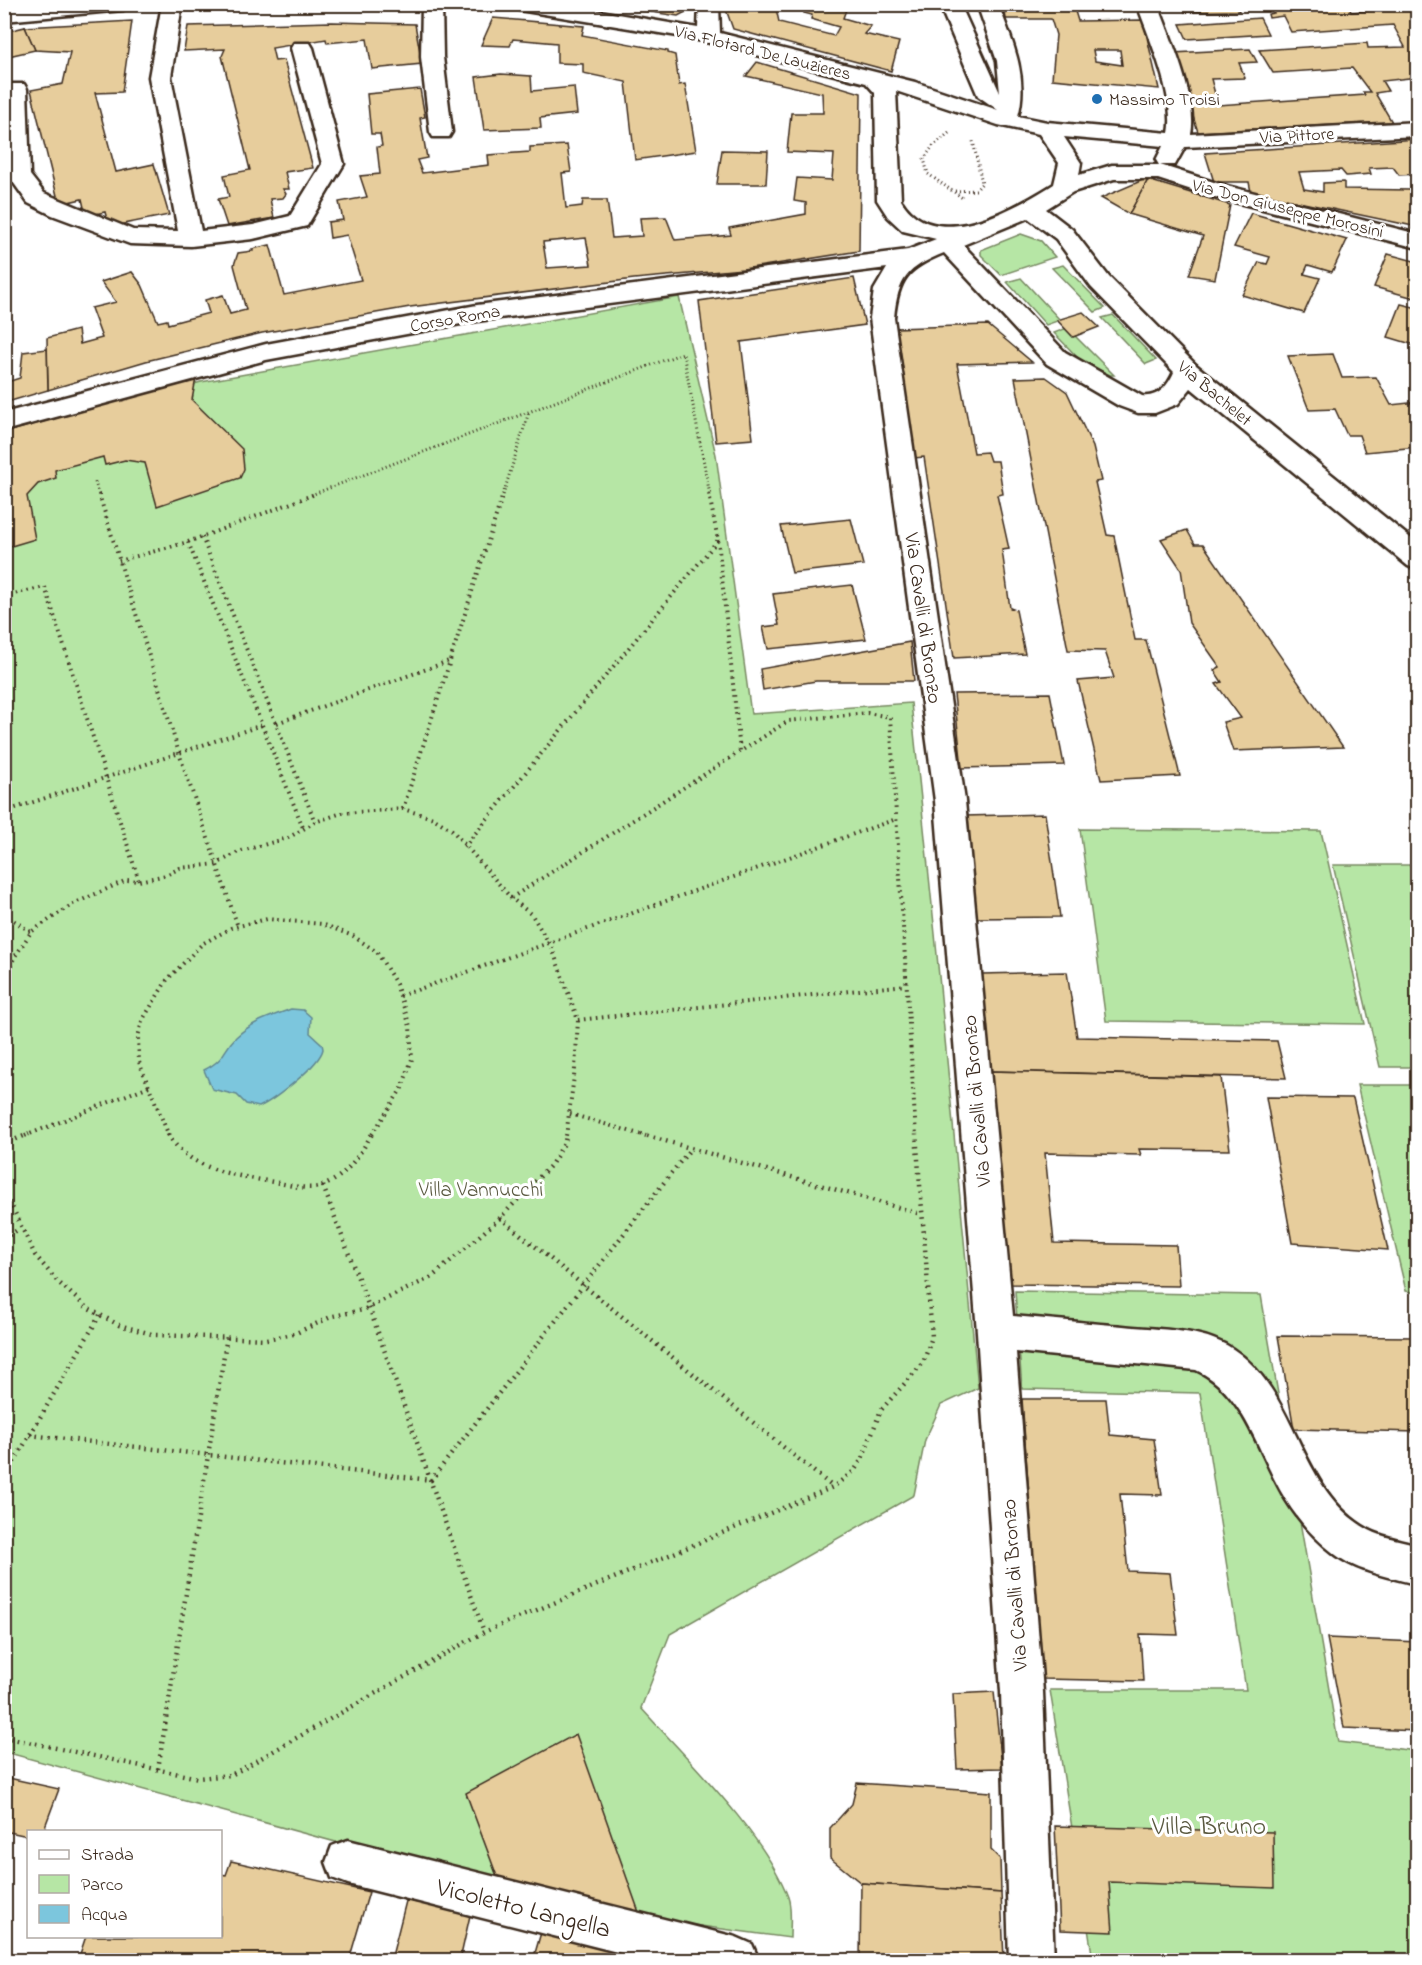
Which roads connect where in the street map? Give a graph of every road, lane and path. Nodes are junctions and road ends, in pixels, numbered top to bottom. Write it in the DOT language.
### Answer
graph roads {
  1 [pos="123,4"];
  2 [pos="172,4"];
  3 [pos="432,4"];
  4 [pos="519,4"];
  5 [pos="709,4"];
  6 [pos="949,4"];
  7 [pos="987,4"];
  8 [pos="1147,4"];
  9 [pos="554,7"];
  10 [pos="4,15"];
  11 [pos="709,37"];
  12 [pos="302,48"];
  13 [pos="875,81"];
  14 [pos="16,89"];
  15 [pos="960,105"];
  16 [pos="1008,113"];
  17 [pos="887,118"];
  18 [pos="1047,129"];
  19 [pos="1418,129"];
  20 [pos="441,132"];
  21 [pos="950,132"];
  22 [pos="957,134"];
  23 [pos="963,136"];
  24 [pos="1177,141"];
  25 [pos="1160,172"];
  26 [pos="1065,187"];
  27 [pos="954,191"];
  28 [pos="1030,209"];
  29 [pos="985,226"];
  30 [pos="191,239"];
  31 [pos="1418,241"];
  32 [pos="949,244"];
  33 [pos="913,257"];
  34 [pos="1187,371"];
  35 [pos="529,411"];
  36 [pos="4,422"];
  37 [pos="95,482"];
  38 [pos="202,537"];
  39 [pos="718,540"];
  40 [pos="188,542"];
  41 [pos="1418,559"];
  42 [pos="119,561"];
  43 [pos="4,596"];
  44 [pos="449,661"];
  45 [pos="277,723"];
  46 [pos="262,725"];
  47 [pos="740,751"];
  48 [pos="179,753"];
  49 [pos="108,778"];
  50 [pos="403,809"];
  51 [pos="4,812"];
  52 [pos="896,819"];
  53 [pos="315,822"];
  54 [pos="304,830"];
  55 [pos="464,847"];
  56 [pos="217,864"];
  57 [pos="139,881"];
  58 [pos="512,898"];
  59 [pos="4,914"];
  60 [pos="237,924"];
  61 [pos="31,932"];
  62 [pos="548,941"];
  63 [pos="4,983"];
  64 [pos="906,985"];
  65 [pos="400,996"];
  66 [pos="578,1020"];
  67 [pos="149,1086"];
  68 [pos="570,1114"];
  69 [pos="4,1144"];
  70 [pos="691,1148"];
  71 [pos="323,1186"];
  72 [pos="4,1190"];
  73 [pos="921,1214"];
  74 [pos="500,1218"];
  75 [pos="20,1228"];
  76 [pos="4,1239"];
  77 [pos="583,1285"];
  78 [pos="369,1307"];
  79 [pos="100,1315"];
  80 [pos="996,1332"];
  81 [pos="227,1336"];
  82 [pos="30,1435"];
  83 [pos="208,1455"];
  84 [pos="4,1479"];
  85 [pos="431,1480"];
  86 [pos="832,1487"];
  87 [pos="1418,1565"];
  88 [pos="484,1632"];
  89 [pos="4,1737"];
  90 [pos="158,1769"];
  91 [pos="348,1862"];
  92 [pos="736,1960"];
  93 [pos="1032,1960"];
  1 -- 10 [label="street"];
  2 -- 30 [label="street"];
  3 -- 20 [label="street"];
  4 -- 9 [label="street, Via Flotard De Lauzieres"];
  5 -- 11 [label="street"];
  6 -- 16 [label="street"];
  7 -- 16 [label="street"];
  8 -- 24 [label="street"];
  9 -- 11 [label="street, Via Flotard De Lauzieres"];
  11 -- 13 [label="street, Via Flotard De Lauzieres"];
  12 -- 30 [label="street"];
  13 -- 15 [label="street, Via Flotard De Lauzieres"];
  13 -- 17 [label="street"];
  14 -- 30 [label="street"];
  15 -- 16 [label="street, Via Flotard De Lauzieres"];
  15 -- 17 [label="street"];
  15 -- 21 [label="path"];
  16 -- 18 [label="street, Via Flotard De Lauzieres"];
  17 -- 29 [label="street"];
  18 -- 24 [label="street, Via Pittore"];
  18 -- 26 [label="street"];
  19 -- 24 [label="street, Via Pittore"];
  21 -- 22 [label="path"];
  21 -- 27 [label="path"];
  23 -- 27 [label="path"];
  24 -- 25 [label="street"];
  25 -- 26 [label="street, Via Don Giuseppe Morosini"];
  25 -- 31 [label="street, Via Don Giuseppe Morosini"];
  26 -- 28 [label="street, Via Don Giuseppe Morosini"];
  27 -- 29 [label="path"];
  28 -- 29 [label="street, Via Don Giuseppe Morosini"];
  28 -- 34 [label="street, Via Bachelet"];
  29 -- 32 [label="street"];
  32 -- 33 [label="street"];
  32 -- 34 [label="street"];
  33 -- 36 [label="street, Corso Roma"];
  33 -- 80 [label="street, Via Cavalli di Bronzo"];
  34 -- 41 [label="street, Via Bachelet"];
  35 -- 38 [label="path"];
  35 -- 39 [label="path"];
  35 -- 44 [label="path"];
  37 -- 42 [label="path"];
  38 -- 40 [label="path"];
  38 -- 45 [label="path"];
  39 -- 47 [label="path"];
  39 -- 55 [label="path"];
  40 -- 42 [label="path"];
  40 -- 46 [label="path"];
  42 -- 48 [label="path"];
  43 -- 49 [label="path"];
  44 -- 45 [label="path"];
  44 -- 50 [label="path"];
  45 -- 53 [label="path"];
  46 -- 48 [label="path"];
  46 -- 54 [label="path"];
  47 -- 52 [label="path"];
  47 -- 58 [label="path"];
  48 -- 49 [label="path"];
  48 -- 56 [label="path"];
  49 -- 51 [label="path"];
  49 -- 57 [label="path"];
  50 -- 53 [label="path"];
  50 -- 55 [label="path"];
  52 -- 62 [label="path"];
  52 -- 64 [label="path"];
  53 -- 54 [label="path"];
  54 -- 56 [label="path"];
  55 -- 58 [label="path"];
  56 -- 57 [label="path"];
  56 -- 60 [label="path"];
  57 -- 61 [label="path"];
  58 -- 62 [label="path"];
  59 -- 61 [label="path"];
  60 -- 65 [label="path"];
  60 -- 67 [label="path"];
  61 -- 63 [label="path"];
  62 -- 65 [label="path"];
  62 -- 66 [label="path"];
  64 -- 66 [label="path"];
  64 -- 73 [label="path"];
  65 -- 71 [label="path"];
  66 -- 68 [label="path"];
  67 -- 69 [label="path"];
  67 -- 71 [label="path"];
  68 -- 70 [label="path"];
  68 -- 74 [label="path"];
  70 -- 73 [label="path"];
  70 -- 77 [label="path"];
  71 -- 78 [label="path"];
  72 -- 75 [label="path"];
  73 -- 86 [label="path"];
  74 -- 77 [label="path"];
  74 -- 78 [label="path"];
  75 -- 76 [label="path"];
  75 -- 79 [label="path"];
  77 -- 85 [label="path"];
  77 -- 86 [label="path"];
  78 -- 81 [label="path"];
  78 -- 85 [label="path"];
  79 -- 81 [label="path"];
  79 -- 82 [label="path"];
  80 -- 87 [label="street"];
  80 -- 93 [label="street, Via Cavalli di Bronzo"];
  81 -- 83 [label="path"];
  82 -- 83 [label="path"];
  82 -- 84 [label="path"];
  83 -- 85 [label="path"];
  83 -- 90 [label="path"];
  85 -- 88 [label="path"];
  86 -- 88 [label="path"];
  88 -- 90 [label="path"];
  89 -- 90 [label="path"];
  91 -- 92 [label="street, Vicoletto Langella"];
}
